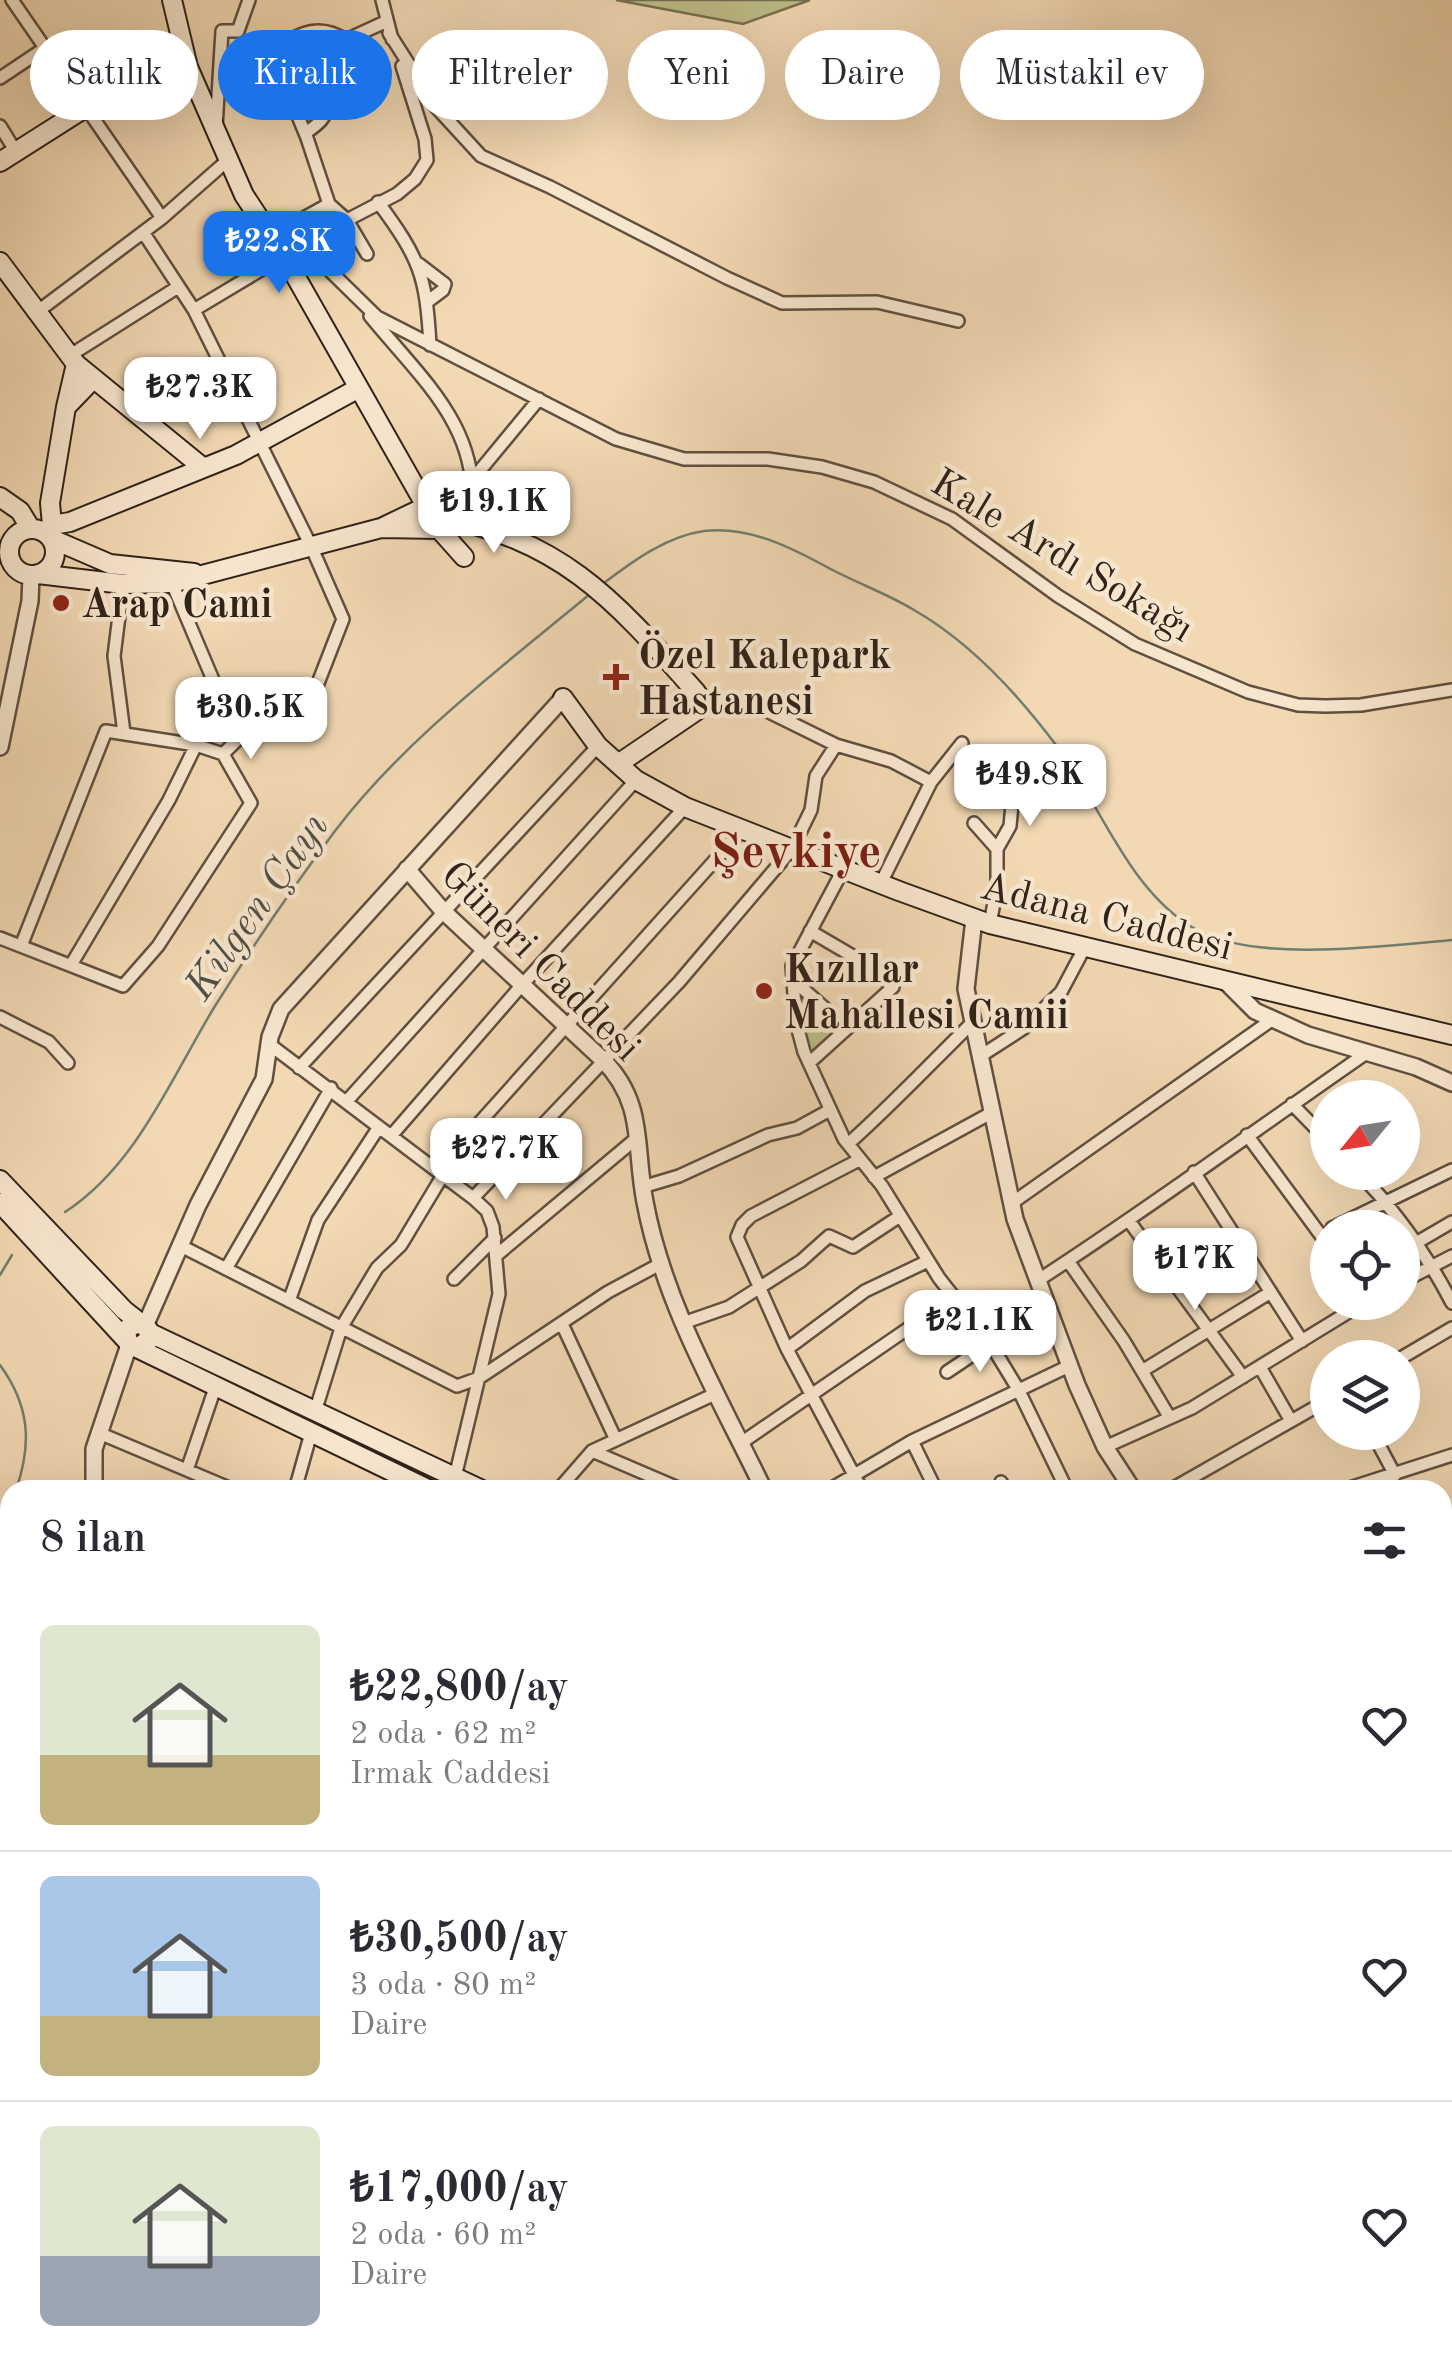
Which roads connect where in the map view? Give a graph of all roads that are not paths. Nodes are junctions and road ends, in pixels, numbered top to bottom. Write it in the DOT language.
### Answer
graph roads {
  1 [pos="12,0"];
  2 [pos="172,0"];
  3 [pos="382,0"];
  4 [pos="250,2"];
  5 [pos="387,27"];
  6 [pos="33,30"];
  7 [pos="177,30"];
  8 [pos="238,30"];
  9 [pos="378,30"];
  10 [pos="30,58"];
  11 [pos="0,78"];
  12 [pos="198,90"];
  13 [pos="218,100"];
  14 [pos="66,120"];
  15 [pos="95,120"];
  16 [pos="299,120"];
  17 [pos="323,120"];
  18 [pos="0,126"];
  19 [pos="216,133"];
  20 [pos="305,133"];
  21 [pos="8,157"];
  22 [pos="228,160"];
  23 [pos="378,202"];
  24 [pos="328,204"];
  25 [pos="162,218"];
  26 [pos="348,220"];
  27 [pos="295,222"];
  28 [pos="144,232"];
  29 [pos="271,236"];
  30 [pos="366,254"];
  31 [pos="284,256"];
  32 [pos="0,262"];
  33 [pos="419,264"];
  34 [pos="178,287"];
  35 [pos="357,301"];
  36 [pos="427,302"];
  37 [pos="194,310"];
  38 [pos="37,312"];
  39 [pos="958,321"];
  40 [pos="430,346"];
  41 [pos="72,360"];
  42 [pos="92,380"];
  43 [pos="357,389"];
  44 [pos="539,399"];
  45 [pos="66,407"];
  46 [pos="258,442"];
  47 [pos="201,466"];
  48 [pos="473,479"];
  49 [pos="0,497"];
  50 [pos="432,516"];
  51 [pos="0,520"];
  52 [pos="471,522"];
  53 [pos="380,528"];
  54 [pos="43,531"];
  55 [pos="312,546"];
  56 [pos="8,549"];
  57 [pos="464,558"];
  58 [pos="32,574"];
  59 [pos="200,574"];
  60 [pos="0,577"];
  61 [pos="172,583"];
  62 [pos="123,584"];
  63 [pos="1452,690"];
  64 [pos="563,698"];
  65 [pos="706,705"];
  66 [pos="3,719"];
  67 [pos="124,733"];
  68 [pos="238,739"];
  69 [pos="962,743"];
  70 [pos="196,744"];
  71 [pos="0,746"];
  72 [pos="598,746"];
  73 [pos="836,746"];
  74 [pos="223,754"];
  75 [pos="618,764"];
  76 [pos="636,780"];
  77 [pos="932,782"];
  78 [pos="1013,794"];
  79 [pos="685,807"];
  80 [pos="974,823"];
  81 [pos="742,830"];
  82 [pos="997,849"];
  83 [pos="792,850"];
  84 [pos="844,868"];
  85 [pos="407,870"];
  86 [pos="881,884"];
  87 [pos="442,911"];
  88 [pos="982,922"];
  89 [pos="810,931"];
  90 [pos="0,938"];
  91 [pos="1086,945"];
  92 [pos="20,946"];
  93 [pos="483,949"];
  94 [pos="71,965"];
  95 [pos="1172,967"];
  96 [pos="792,978"];
  97 [pos="1225,982"];
  98 [pos="521,986"];
  99 [pos="1294,998"];
  100 [pos="0,1017"];
  101 [pos="973,1022"];
  102 [pos="1278,1022"];
  103 [pos="564,1026"];
  104 [pos="1452,1026"];
  105 [pos="847,1028"];
  106 [pos="1452,1035"];
  107 [pos="269,1044"];
  108 [pos="1368,1052"];
  109 [pos="979,1057"];
  110 [pos="603,1060"];
  111 [pos="68,1063"];
  112 [pos="809,1063"];
  113 [pos="298,1068"];
  114 [pos="1452,1082"];
  115 [pos="330,1088"];
  116 [pos="346,1102"];
  117 [pos="1292,1104"];
  118 [pos="830,1110"];
  119 [pos="991,1113"];
  120 [pos="1310,1122"];
  121 [pos="380,1127"];
  122 [pos="392,1136"];
  123 [pos="638,1136"];
  124 [pos="1247,1136"];
  125 [pos="848,1144"];
  126 [pos="859,1160"];
  127 [pos="1452,1170"];
  128 [pos="440,1172"];
  129 [pos="1194,1172"];
  130 [pos="874,1176"];
  131 [pos="0,1180"];
  132 [pos="642,1187"];
  133 [pos="1375,1190"];
  134 [pos="474,1198"];
  135 [pos="1385,1200"];
  136 [pos="0,1202"];
  137 [pos="1012,1203"];
  138 [pos="1368,1210"];
  139 [pos="1392,1210"];
  140 [pos="1310,1213"];
  141 [pos="900,1216"];
  142 [pos="1129,1221"];
  143 [pos="1452,1222"];
  144 [pos="495,1238"];
  145 [pos="1420,1241"];
  146 [pos="180,1245"];
  147 [pos="1420,1248"];
  148 [pos="498,1254"];
  149 [pos="1452,1256"];
  150 [pos="1068,1260"];
  151 [pos="928,1261"];
  152 [pos="660,1264"];
  153 [pos="1433,1265"];
  154 [pos="226,1268"];
  155 [pos="1420,1272"];
  156 [pos="454,1279"];
  157 [pos="1037,1281"];
  158 [pos="758,1286"];
  159 [pos="1271,1292"];
  160 [pos="954,1297"];
  161 [pos="289,1301"];
  162 [pos="1452,1303"];
  163 [pos="1336,1320"];
  164 [pos="683,1322"];
  165 [pos="562,1324"];
  166 [pos="144,1328"];
  167 [pos="342,1328"];
  168 [pos="1452,1328"];
  169 [pos="1209,1329"];
  170 [pos="1302,1340"];
  171 [pos="990,1343"];
  172 [pos="131,1344"];
  173 [pos="1420,1347"];
  174 [pos="788,1349"];
  175 [pos="1070,1366"];
  176 [pos="1260,1366"];
  177 [pos="1142,1371"];
  178 [pos="947,1372"];
  179 [pos="1243,1377"];
  180 [pos="479,1378"];
  181 [pos="216,1388"];
  182 [pos="1018,1388"];
  183 [pos="717,1393"];
  184 [pos="812,1398"];
  185 [pos="1310,1410"];
  186 [pos="315,1412"];
  187 [pos="1170,1418"];
  188 [pos="1291,1421"];
  189 [pos="99,1433"];
  190 [pos="311,1433"];
  191 [pos="616,1440"];
  192 [pos="912,1441"];
  193 [pos="741,1443"];
  194 [pos="1105,1447"];
  195 [pos="1382,1450"];
  196 [pos="592,1451"];
  197 [pos="1452,1455"];
  198 [pos="187,1470"];
  199 [pos="1395,1475"];
  200 [pos="854,1476"];
  201 [pos="455,1477"];
  202 [pos="94,1480"];
  203 [pos="206,1480"];
  204 [pos="297,1480"];
  205 [pos="409,1480"];
  206 [pos="461,1480"];
  207 [pos="567,1480"];
  208 [pos="660,1480"];
  209 [pos="759,1480"];
  210 [pos="847,1480"];
  211 [pos="856,1480"];
  212 [pos="931,1480"];
  213 [pos="1062,1480"];
  214 [pos="1126,1480"];
  215 [pos="1188,1480"];
  216 [pos="1378,1480"];
  1 -- 6 [label="street"];
  2 -- 7 [label="main road"];
  3 -- 5 [label="street"];
  4 -- 8 [label="street"];
  5 -- 9 [label="street"];
  5 -- 23 [label="street"];
  5 -- 39 [label="street"];
  10 -- 11 [label="street"];
  12 -- 19 [label="main road"];
  13 -- 19 [label="street"];
  14 -- 21 [label="main road"];
  15 -- 25 [label="street"];
  16 -- 20 [label="street"];
  17 -- 20 [label="street"];
  18 -- 21 [label="street"];
  19 -- 22 [label="main road"];
  20 -- 24 [label="street"];
  22 -- 25 [label="street"];
  22 -- 29 [label="main road"];
  23 -- 26 [label="street"];
  23 -- 33 [label="street"];
  24 -- 26 [label="street"];
  24 -- 27 [label="street"];
  25 -- 28 [label="street"];
  26 -- 30 [label="street"];
  27 -- 29 [label="street"];
  27 -- 35 [label="street, Kale Ardı Sokağı"];
  28 -- 34 [label="street"];
  28 -- 38 [label="street"];
  29 -- 31 [label="main road"];
  31 -- 37 [label="street"];
  31 -- 43 [label="main road"];
  32 -- 38 [label="main road"];
  33 -- 36 [label="street"];
  33 -- 36 [label="street"];
  34 -- 37 [label="street"];
  34 -- 41 [label="street"];
  35 -- 40 [label="street, Kale Ardı Sokağı"];
  35 -- 48 [label="street"];
  36 -- 40 [label="street"];
  37 -- 46 [label="street"];
  38 -- 41 [label="main road"];
  40 -- 44 [label="street, Kale Ardı Sokağı"];
  41 -- 42 [label="main road"];
  41 -- 45 [label="main road"];
  42 -- 45 [label="main road"];
  42 -- 47 [label="main road"];
  43 -- 46 [label="main road"];
  43 -- 50 [label="main road"];
  44 -- 48 [label="street"];
  44 -- 63 [label="street, Kale Ardı Sokağı"];
  45 -- 54 [label="main road"];
  46 -- 47 [label="main road"];
  46 -- 55 [label="street"];
  47 -- 54 [label="main road"];
  48 -- 52 [label="street"];
  49 -- 54 [label="main road"];
  50 -- 52 [label="main road"];
  50 -- 53 [label="main road"];
  50 -- 53 [label="main road"];
  50 -- 57 [label="main road"];
  51 -- 56 [label="main road"];
  52 -- 65 [label="main road"];
  53 -- 55 [label="main road"];
  54 -- 56 [label="main road"];
  54 -- 58 [label="main road"];
  54 -- 59 [label="main road"];
  55 -- 59 [label="main road"];
  55 -- 68 [label="street"];
  56 -- 58 [label="main road"];
  58 -- 60 [label="main road"];
  58 -- 62 [label="main road"];
  58 -- 66 [label="street"];
  59 -- 61 [label="main road"];
  61 -- 62 [label="main road"];
  61 -- 68 [label="street"];
  62 -- 67 [label="street"];
  64 -- 72 [label="main road, Adana Caddesi"];
  64 -- 85 [label="street"];
  65 -- 73 [label="street"];
  65 -- 75 [label="main road"];
  66 -- 71 [label="street"];
  67 -- 70 [label="street"];
  67 -- 92 [label="street"];
  68 -- 74 [label="street"];
  69 -- 77 [label="street"];
  70 -- 74 [label="street"];
  70 -- 94 [label="street"];
  72 -- 75 [label="main road, Adana Caddesi"];
  72 -- 87 [label="street"];
  73 -- 77 [label="street"];
  73 -- 83 [label="street"];
  74 -- 94 [label="street"];
  75 -- 76 [label="main road, Adana Caddesi"];
  76 -- 79 [label="main road, Adana Caddesi"];
  76 -- 93 [label="street"];
  77 -- 86 [label="street"];
  78 -- 82 [label="street"];
  79 -- 81 [label="main road, Adana Caddesi"];
  79 -- 98 [label="street"];
  80 -- 82 [label="street"];
  81 -- 83 [label="main road, Adana Caddesi"];
  81 -- 103 [label="street"];
  82 -- 88 [label="street"];
  83 -- 84 [label="main road, Adana Caddesi"];
  83 -- 110 [label="street"];
  84 -- 86 [label="main road, Adana Caddesi"];
  84 -- 89 [label="street"];
  85 -- 87 [label="street, Güneri Caddesi"];
  85 -- 107 [label="street"];
  86 -- 88 [label="main road, Adana Caddesi"];
  87 -- 93 [label="street, Güneri Caddesi"];
  87 -- 113 [label="street"];
  88 -- 91 [label="main road, Adana Caddesi"];
  88 -- 101 [label="street"];
  89 -- 96 [label="street"];
  89 -- 105 [label="street"];
  90 -- 92 [label="street"];
  91 -- 95 [label="main road, Adana Caddesi"];
  91 -- 109 [label="street"];
  92 -- 94 [label="street"];
  93 -- 98 [label="street, Güneri Caddesi"];
  93 -- 116 [label="street"];
  95 -- 97 [label="main road, Adana Caddesi"];
  95 -- 104 [label="main road"];
  96 -- 105 [label="street"];
  96 -- 112 [label="street"];
  97 -- 99 [label="main road, Adana Caddesi"];
  97 -- 102 [label="street"];
  98 -- 103 [label="street, Güneri Caddesi"];
  98 -- 122 [label="street"];
  99 -- 102 [label="street"];
  99 -- 106 [label="main road, Adana Caddesi"];
  100 -- 111 [label="street"];
  101 -- 109 [label="street"];
  101 -- 125 [label="street"];
  102 -- 108 [label="street"];
  102 -- 137 [label="street"];
  103 -- 110 [label="street, Güneri Caddesi"];
  103 -- 128 [label="street"];
  105 -- 112 [label="street"];
  107 -- 113 [label="street"];
  107 -- 146 [label="street"];
  108 -- 114 [label="street"];
  108 -- 117 [label="street"];
  109 -- 119 [label="street"];
  110 -- 123 [label="street, Güneri Caddesi"];
  110 -- 134 [label="street"];
  112 -- 118 [label="street"];
  113 -- 115 [label="street"];
  115 -- 116 [label="street"];
  115 -- 154 [label="street"];
  116 -- 121 [label="street"];
  117 -- 120 [label="street"];
  117 -- 124 [label="street"];
  118 -- 125 [label="street"];
  118 -- 132 [label="street"];
  119 -- 130 [label="street"];
  119 -- 137 [label="street"];
  121 -- 122 [label="street"];
  121 -- 161 [label="street"];
  122 -- 128 [label="street"];
  123 -- 132 [label="street, Güneri Caddesi"];
  123 -- 148 [label="street"];
  124 -- 129 [label="street"];
  124 -- 140 [label="street"];
  125 -- 126 [label="street"];
  126 -- 130 [label="street"];
  126 -- 158 [label="street"];
  127 -- 135 [label="street"];
  128 -- 134 [label="street"];
  128 -- 167 [label="street"];
  129 -- 142 [label="street"];
  129 -- 159 [label="street"];
  130 -- 141 [label="street"];
  131 -- 166 [label="main road"];
  132 -- 152 [label="street, Güneri Caddesi"];
  133 -- 135 [label="street"];
  134 -- 144 [label="street"];
  135 -- 138 [label="street"];
  135 -- 139 [label="street"];
  136 -- 172 [label="main road"];
  137 -- 157 [label="street"];
  141 -- 151 [label="street"];
  141 -- 158 [label="street"];
  142 -- 150 [label="street"];
  142 -- 169 [label="street"];
  143 -- 145 [label="street"];
  144 -- 148 [label="street"];
  144 -- 156 [label="street"];
  146 -- 154 [label="street"];
  146 -- 166 [label="street"];
  147 -- 153 [label="street"];
  148 -- 180 [label="street"];
  149 -- 153 [label="street"];
  150 -- 157 [label="street"];
  150 -- 177 [label="street"];
  151 -- 160 [label="street"];
  151 -- 174 [label="street"];
  152 -- 164 [label="street, Güneri Caddesi"];
  152 -- 165 [label="street"];
  153 -- 155 [label="street"];
  153 -- 162 [label="street"];
  154 -- 161 [label="street"];
  157 -- 175 [label="street"];
  158 -- 164 [label="street"];
  158 -- 174 [label="street"];
  159 -- 169 [label="street"];
  159 -- 170 [label="street"];
  160 -- 171 [label="street"];
  160 -- 184 [label="street"];
  161 -- 167 [label="street"];
  163 -- 170 [label="street"];
  164 -- 183 [label="street, Güneri Caddesi"];
  165 -- 180 [label="street"];
  165 -- 191 [label="street"];
  166 -- 172 [label="main road"];
  166 -- 186 [label="main road"];
  167 -- 180 [label="street"];
  167 -- 186 [label="street"];
  168 -- 173 [label="street"];
  169 -- 177 [label="street"];
  169 -- 179 [label="street"];
  170 -- 176 [label="street"];
  171 -- 178 [label="street"];
  171 -- 182 [label="street"];
  172 -- 181 [label="main road"];
  172 -- 189 [label="street"];
  174 -- 184 [label="street"];
  175 -- 182 [label="street"];
  175 -- 194 [label="street"];
  176 -- 179 [label="street"];
  176 -- 188 [label="street"];
  177 -- 187 [label="street"];
  179 -- 187 [label="street"];
  180 -- 201 [label="street"];
  181 -- 190 [label="main road"];
  181 -- 198 [label="street"];
  182 -- 192 [label="street"];
  182 -- 213 [label="street"];
  183 -- 191 [label="street"];
  183 -- 193 [label="street, Güneri Caddesi"];
  184 -- 193 [label="street"];
  184 -- 200 [label="street"];
  185 -- 188 [label="street"];
  186 -- 201 [label="main road"];
  187 -- 194 [label="street"];
  188 -- 215 [label="street"];
  189 -- 198 [label="street"];
  189 -- 202 [label="street"];
  190 -- 204 [label="street"];
  190 -- 205 [label="main road"];
  191 -- 196 [label="street"];
  192 -- 200 [label="street"];
  192 -- 212 [label="street"];
  193 -- 209 [label="street, Güneri Caddesi"];
  194 -- 214 [label="street"];
  195 -- 199 [label="street"];
  196 -- 207 [label="street"];
  196 -- 208 [label="street"];
  197 -- 199 [label="street"];
  198 -- 203 [label="street"];
  199 -- 216 [label="street"];
  200 -- 210 [label="street"];
  200 -- 211 [label="street"];
  201 -- 206 [label="main road"];
}
